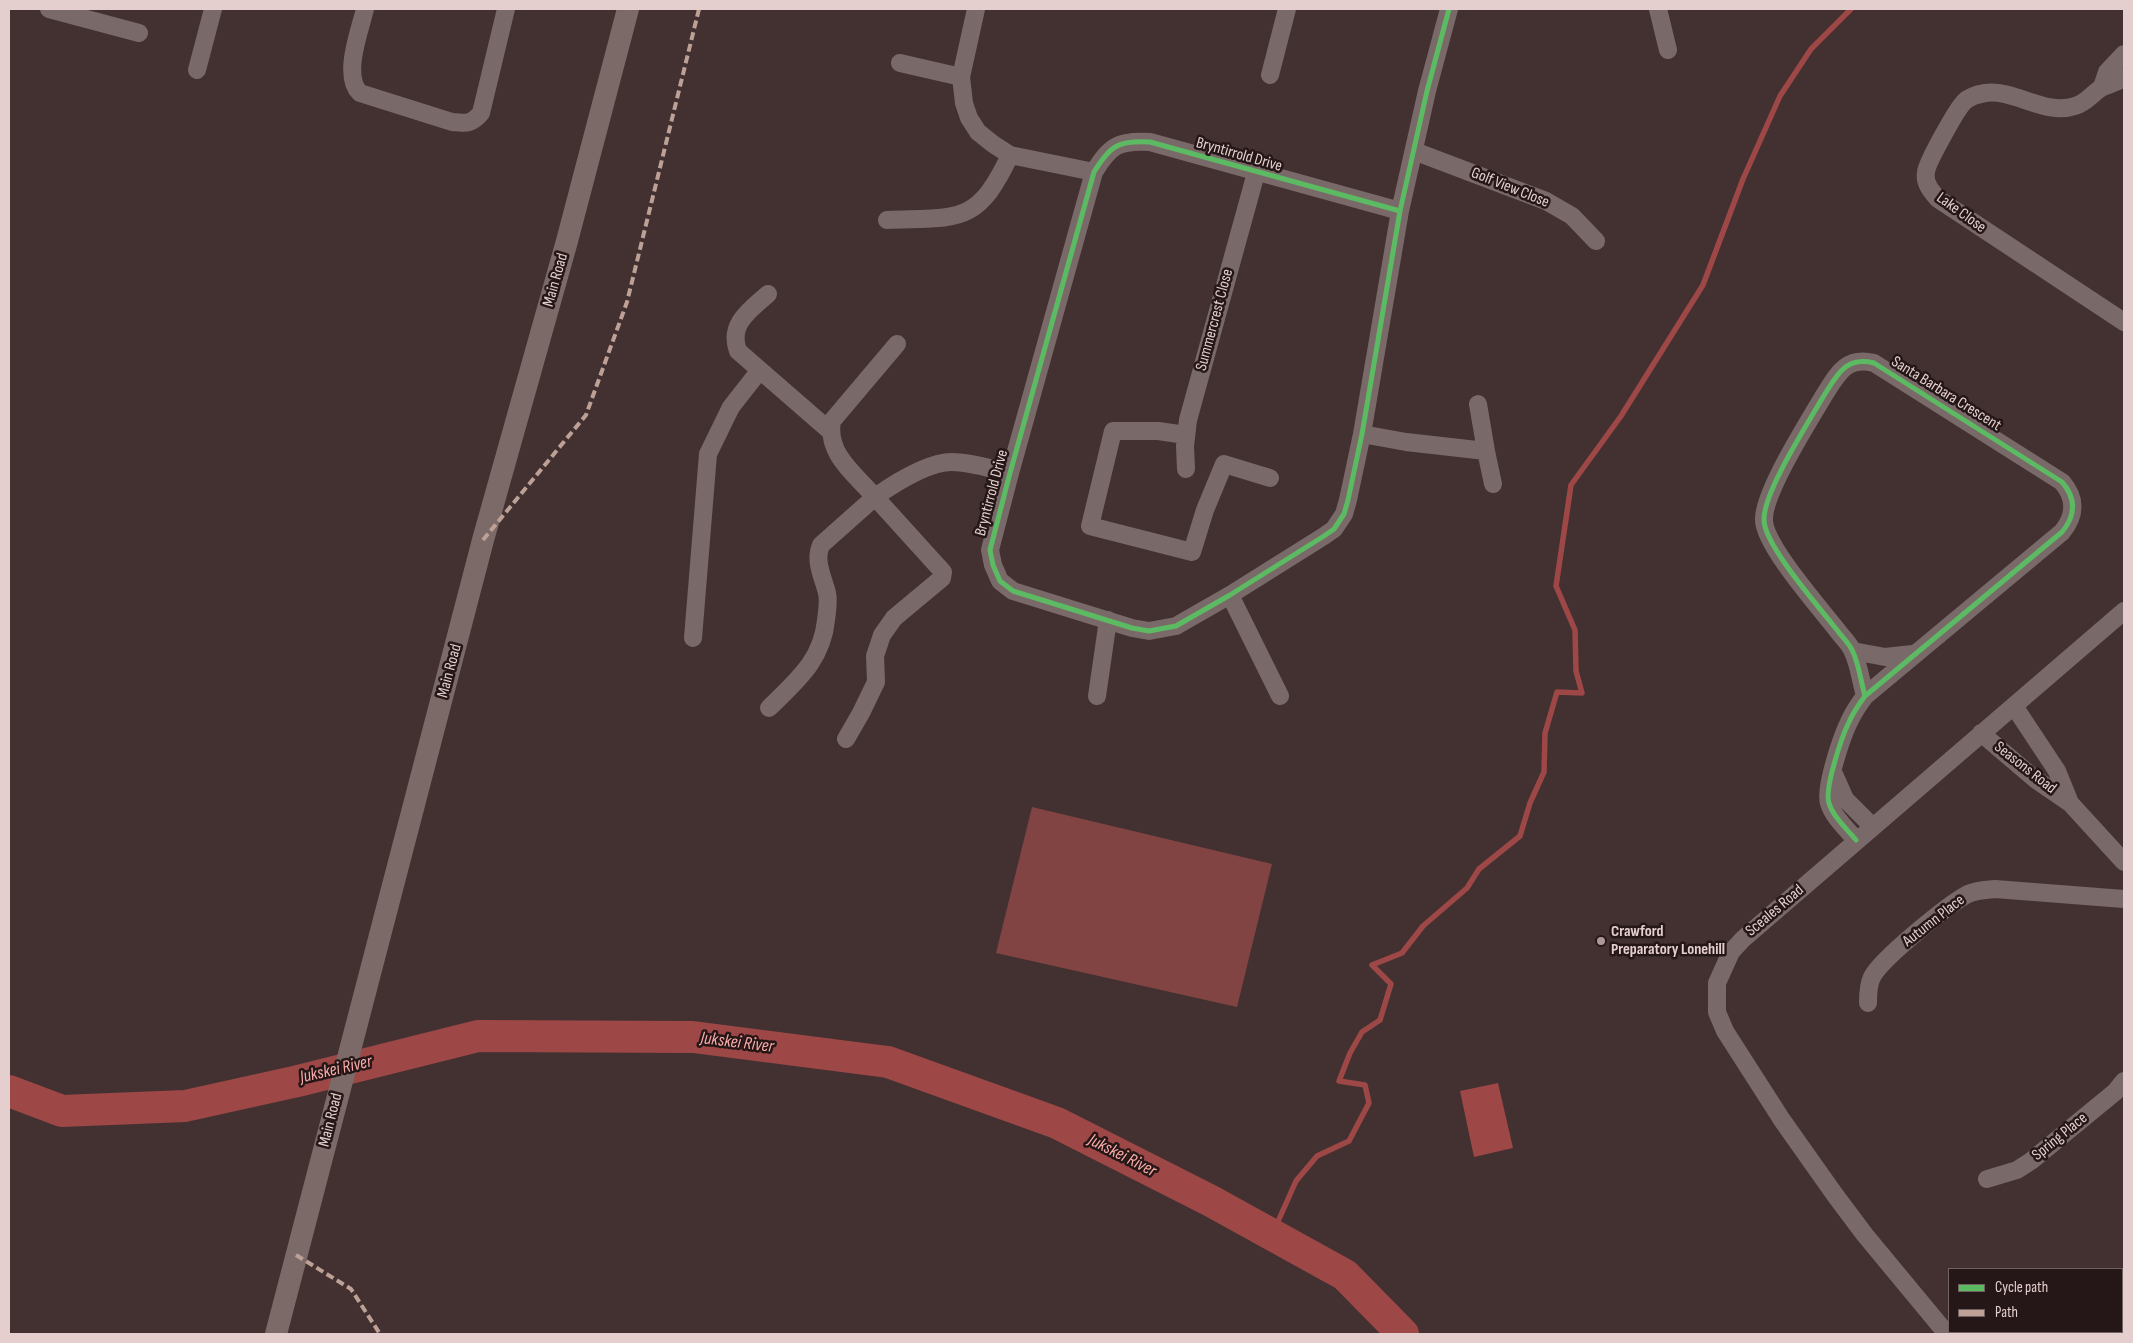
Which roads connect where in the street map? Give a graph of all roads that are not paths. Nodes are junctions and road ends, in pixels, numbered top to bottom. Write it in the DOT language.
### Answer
graph roads {
  1 [pos="49,9"];
  2 [pos="213,9"];
  3 [pos="365,9"];
  4 [pos="506,9"];
  5 [pos="628,9"];
  6 [pos="976,9"];
  7 [pos="1287,9"];
  8 [pos="1449,9"];
  9 [pos="1658,9"];
  10 [pos="140,32"];
  11 [pos="1668,50"];
  12 [pos="2124,54"];
  13 [pos="900,63"];
  14 [pos="197,70"];
  15 [pos="1270,76"];
  16 [pos="961,77"];
  17 [pos="2124,78"];
  18 [pos="2102,87"];
  19 [pos="1414,151"];
  20 [pos="1010,155"];
  21 [pos="1094,172"];
  22 [pos="1256,173"];
  23 [pos="1400,211"];
  24 [pos="887,220"];
  25 [pos="1596,240"];
  26 [pos="768,294"];
  27 [pos="2124,322"];
  28 [pos="898,344"];
  29 [pos="760,370"];
  30 [pos="1478,404"];
  31 [pos="830,431"];
  32 [pos="1362,434"];
  33 [pos="1186,435"];
  34 [pos="1486,451"];
  35 [pos="1186,469"];
  36 [pos="1010,473"];
  37 [pos="1270,478"];
  38 [pos="1493,484"];
  39 [pos="875,496"];
  40 [pos="1230,595"];
  41 [pos="2124,611"];
  42 [pos="1108,620"];
  43 [pos="693,638"];
  44 [pos="1853,651"];
  45 [pos="1913,654"];
  46 [pos="1098,696"];
  47 [pos="1280,696"];
  48 [pos="1865,696"];
  49 [pos="2014,706"];
  50 [pos="769,708"];
  51 [pos="1981,733"];
  52 [pos="846,739"];
  53 [pos="1833,772"];
  54 [pos="2070,803"];
  55 [pos="1872,826"];
  56 [pos="1856,840"];
  57 [pos="2124,862"];
  58 [pos="2124,899"];
  59 [pos="1868,1004"];
  60 [pos="2124,1081"];
  61 [pos="1987,1179"];
  62 [pos="276,1334"];
  63 [pos="1947,1334"];
  1 -- 10 [label="street"];
  2 -- 14 [label="street"];
  3 -- 4 [label="street"];
  5 -- 62 [label="main road, Main Road"];
  6 -- 16 [label="street"];
  7 -- 15 [label="street"];
  8 -- 19 [label="street, Bryntirrold Drive"];
  9 -- 11 [label="street"];
  12 -- 18 [label="street, Lake Close"];
  13 -- 16 [label="street"];
  16 -- 20 [label="street"];
  17 -- 18 [label="street, Lake Close"];
  18 -- 27 [label="street, Lake Close"];
  19 -- 23 [label="street, Bryntirrold Drive"];
  19 -- 25 [label="street, Golf View Close"];
  20 -- 21 [label="street"];
  20 -- 24 [label="street"];
  21 -- 22 [label="street, Bryntirrold Drive"];
  21 -- 36 [label="street, Bryntirrold Drive"];
  22 -- 23 [label="street, Bryntirrold Drive"];
  22 -- 33 [label="street, Summercrest Close"];
  23 -- 32 [label="street, Bryntirrold Drive"];
  26 -- 29 [label="street"];
  28 -- 31 [label="street"];
  29 -- 31 [label="street"];
  29 -- 43 [label="street"];
  30 -- 34 [label="street"];
  31 -- 39 [label="street"];
  32 -- 34 [label="street"];
  32 -- 40 [label="street, Bryntirrold Drive"];
  33 -- 35 [label="street, Summercrest Close"];
  33 -- 37 [label="street"];
  34 -- 38 [label="street"];
  36 -- 39 [label="street"];
  36 -- 42 [label="street, Bryntirrold Drive"];
  39 -- 50 [label="street"];
  39 -- 52 [label="street"];
  40 -- 42 [label="street, Bryntirrold Drive"];
  40 -- 47 [label="street"];
  41 -- 49 [label="street, Sceales Road"];
  42 -- 46 [label="street"];
  44 -- 45 [label="street"];
  44 -- 45 [label="street, Santa Barbara Crescent"];
  44 -- 48 [label="street, Santa Barbara Crescent"];
  45 -- 48 [label="street, Santa Barbara Crescent"];
  48 -- 53 [label="street, Santa Barbara Crescent"];
  49 -- 51 [label="street, Sceales Road"];
  49 -- 54 [label="street, Seasons Road"];
  51 -- 54 [label="street, Seasons Road"];
  51 -- 55 [label="street, Sceales Road"];
  53 -- 55 [label="street"];
  53 -- 56 [label="street, Santa Barbara Crescent"];
  54 -- 57 [label="street, Seasons Road"];
  55 -- 56 [label="street, Sceales Road"];
  56 -- 63 [label="street, Sceales Road"];
  58 -- 59 [label="street, Autumn Place"];
  60 -- 61 [label="street, Spring Place"];
}
